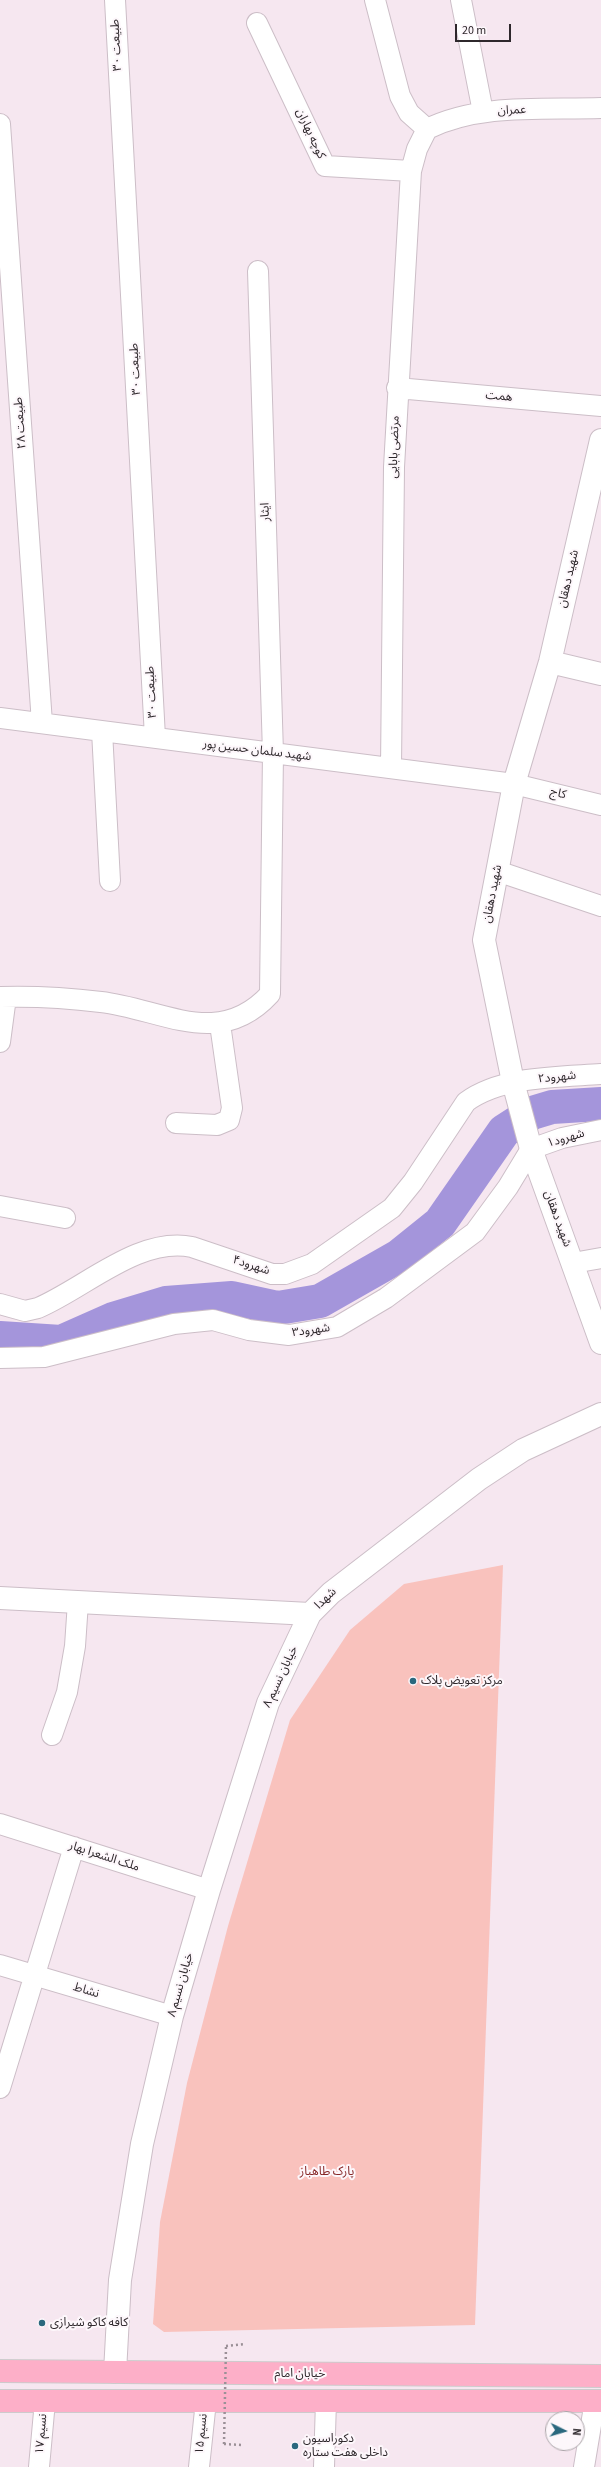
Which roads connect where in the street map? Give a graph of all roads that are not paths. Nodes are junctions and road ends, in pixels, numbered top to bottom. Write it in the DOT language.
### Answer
graph roads {
  1 [pos="115,0"];
  2 [pos="374,0"];
  3 [pos="461,0"];
  4 [pos="257,23"];
  5 [pos="601,108"];
  6 [pos="483,112"];
  7 [pos="0,124"];
  8 [pos="427,129"];
  9 [pos="411,171"];
  10 [pos="258,271"];
  11 [pos="397,388"];
  12 [pos="601,406"];
  13 [pos="601,440"];
  14 [pos="550,662"];
  15 [pos="601,674"];
  16 [pos="0,718"];
  17 [pos="42,723"];
  18 [pos="102,731"];
  19 [pos="155,738"];
  20 [pos="274,753"];
  21 [pos="391,768"];
  22 [pos="514,784"];
  23 [pos="601,805"];
  24 [pos="498,871"];
  25 [pos="110,881"];
  26 [pos="601,906"];
  27 [pos="3,997"];
  28 [pos="220,1024"];
  29 [pos="0,1042"];
  30 [pos="601,1074"];
  31 [pos="513,1082"];
  32 [pos="176,1123"];
  33 [pos="601,1130"];
  34 [pos="532,1150"];
  35 [pos="0,1206"];
  36 [pos="65,1218"];
  37 [pos="601,1258"];
  38 [pos="573,1263"];
  39 [pos="0,1304"];
  40 [pos="601,1343"];
  41 [pos="0,1358"];
  42 [pos="601,1414"];
  43 [pos="0,1598"];
  44 [pos="78,1602"];
  45 [pos="310,1614"];
  46 [pos="52,1734"];
  47 [pos="0,1824"];
  48 [pos="74,1847"];
  49 [pos="209,1890"];
  50 [pos="0,1965"];
  51 [pos="35,1976"];
  52 [pos="172,2016"];
  53 [pos="0,2088"];
  54 [pos="0,2372"];
  55 [pos="115,2372"];
  56 [pos="546,2376"];
  57 [pos="598,2376"];
  58 [pos="0,2401"];
  59 [pos="45,2401"];
  60 [pos="206,2401"];
  61 [pos="326,2401"];
  62 [pos="544,2401"];
  63 [pos="598,2401"];
  64 [pos="39,2467"];
  65 [pos="199,2467"];
  66 [pos="324,2467"];
  67 [pos="584,2467"];
  1 -- 19 [label="street, طبیعت ۳۰"];
  2 -- 8 [label="street"];
  3 -- 6 [label="street"];
  4 -- 9 [label="street, کوچه بهاران"];
  5 -- 6 [label="street, عمران"];
  6 -- 8 [label="street, عمران"];
  7 -- 17 [label="street, طبیعت ۲۸"];
  8 -- 9 [label="street, مرتضی بابایی"];
  9 -- 11 [label="street, مرتضی بابایی"];
  10 -- 20 [label="street, ایثار"];
  11 -- 12 [label="street, همت"];
  11 -- 21 [label="street, مرتضی بابایی"];
  13 -- 14 [label="street, شهید دهقان"];
  14 -- 15 [label="street"];
  14 -- 22 [label="street, شهید دهقان"];
  16 -- 17 [label="street, شهید سلمان حسین پور"];
  17 -- 18 [label="street, شهید سلمان حسین پور"];
  18 -- 19 [label="street, شهید سلمان حسین پور"];
  18 -- 25 [label="street"];
  19 -- 20 [label="street, شهید سلمان حسین پور"];
  20 -- 21 [label="street, شهید سلمان حسین پور"];
  20 -- 28 [label="street, ایثار"];
  21 -- 22 [label="street, شهید سلمان حسین پور"];
  22 -- 23 [label="street, کاج"];
  22 -- 24 [label="street, شهید دهقان"];
  24 -- 26 [label="street"];
  24 -- 31 [label="street, شهید دهقان"];
  27 -- 28 [label="street"];
  27 -- 29 [label="street"];
  28 -- 32 [label="street"];
  30 -- 31 [label="street, شهرود۲"];
  31 -- 34 [label="street, شهید دهقان"];
  31 -- 39 [label="street, شهرود۴"];
  33 -- 34 [label="street, شهرود۱"];
  34 -- 38 [label="street, شهید دهقان"];
  34 -- 41 [label="street, شهرود۳"];
  35 -- 36 [label="street"];
  37 -- 38 [label="street"];
  38 -- 40 [label="street, شهید دهقان"];
  42 -- 45 [label="street, شهدا"];
  43 -- 44 [label="street, شهدا"];
  44 -- 45 [label="street, شهدا"];
  44 -- 46 [label="street"];
  45 -- 49 [label="street, خیابان نسیم ۸"];
  47 -- 48 [label="street, ملک الشعرا بهار"];
  48 -- 49 [label="street, ملک الشعرا بهار"];
  48 -- 51 [label="street"];
  49 -- 52 [label="street, خیابان نسیم ۸"];
  50 -- 51 [label="street, نشاط"];
  51 -- 52 [label="street, نشاط"];
  51 -- 53 [label="street"];
  52 -- 55 [label="street, خیابان نسیم ۸"];
  54 -- 55 [label="main road, خیابان امام"];
  55 -- 56 [label="main road, خیابان امام"];
  56 -- 57 [label="main road, خیابان امام"];
  56 -- 62 [label="main road"];
  57 -- 63 [label="main road"];
  58 -- 59 [label="main road"];
  59 -- 60 [label="main road"];
  59 -- 64 [label="street, نسیم ۱۷"];
  60 -- 61 [label="main road"];
  60 -- 65 [label="street, نسیم ۱۵"];
  61 -- 62 [label="main road"];
  61 -- 66 [label="street"];
  62 -- 63 [label="main road"];
  63 -- 67 [label="street"];
}
